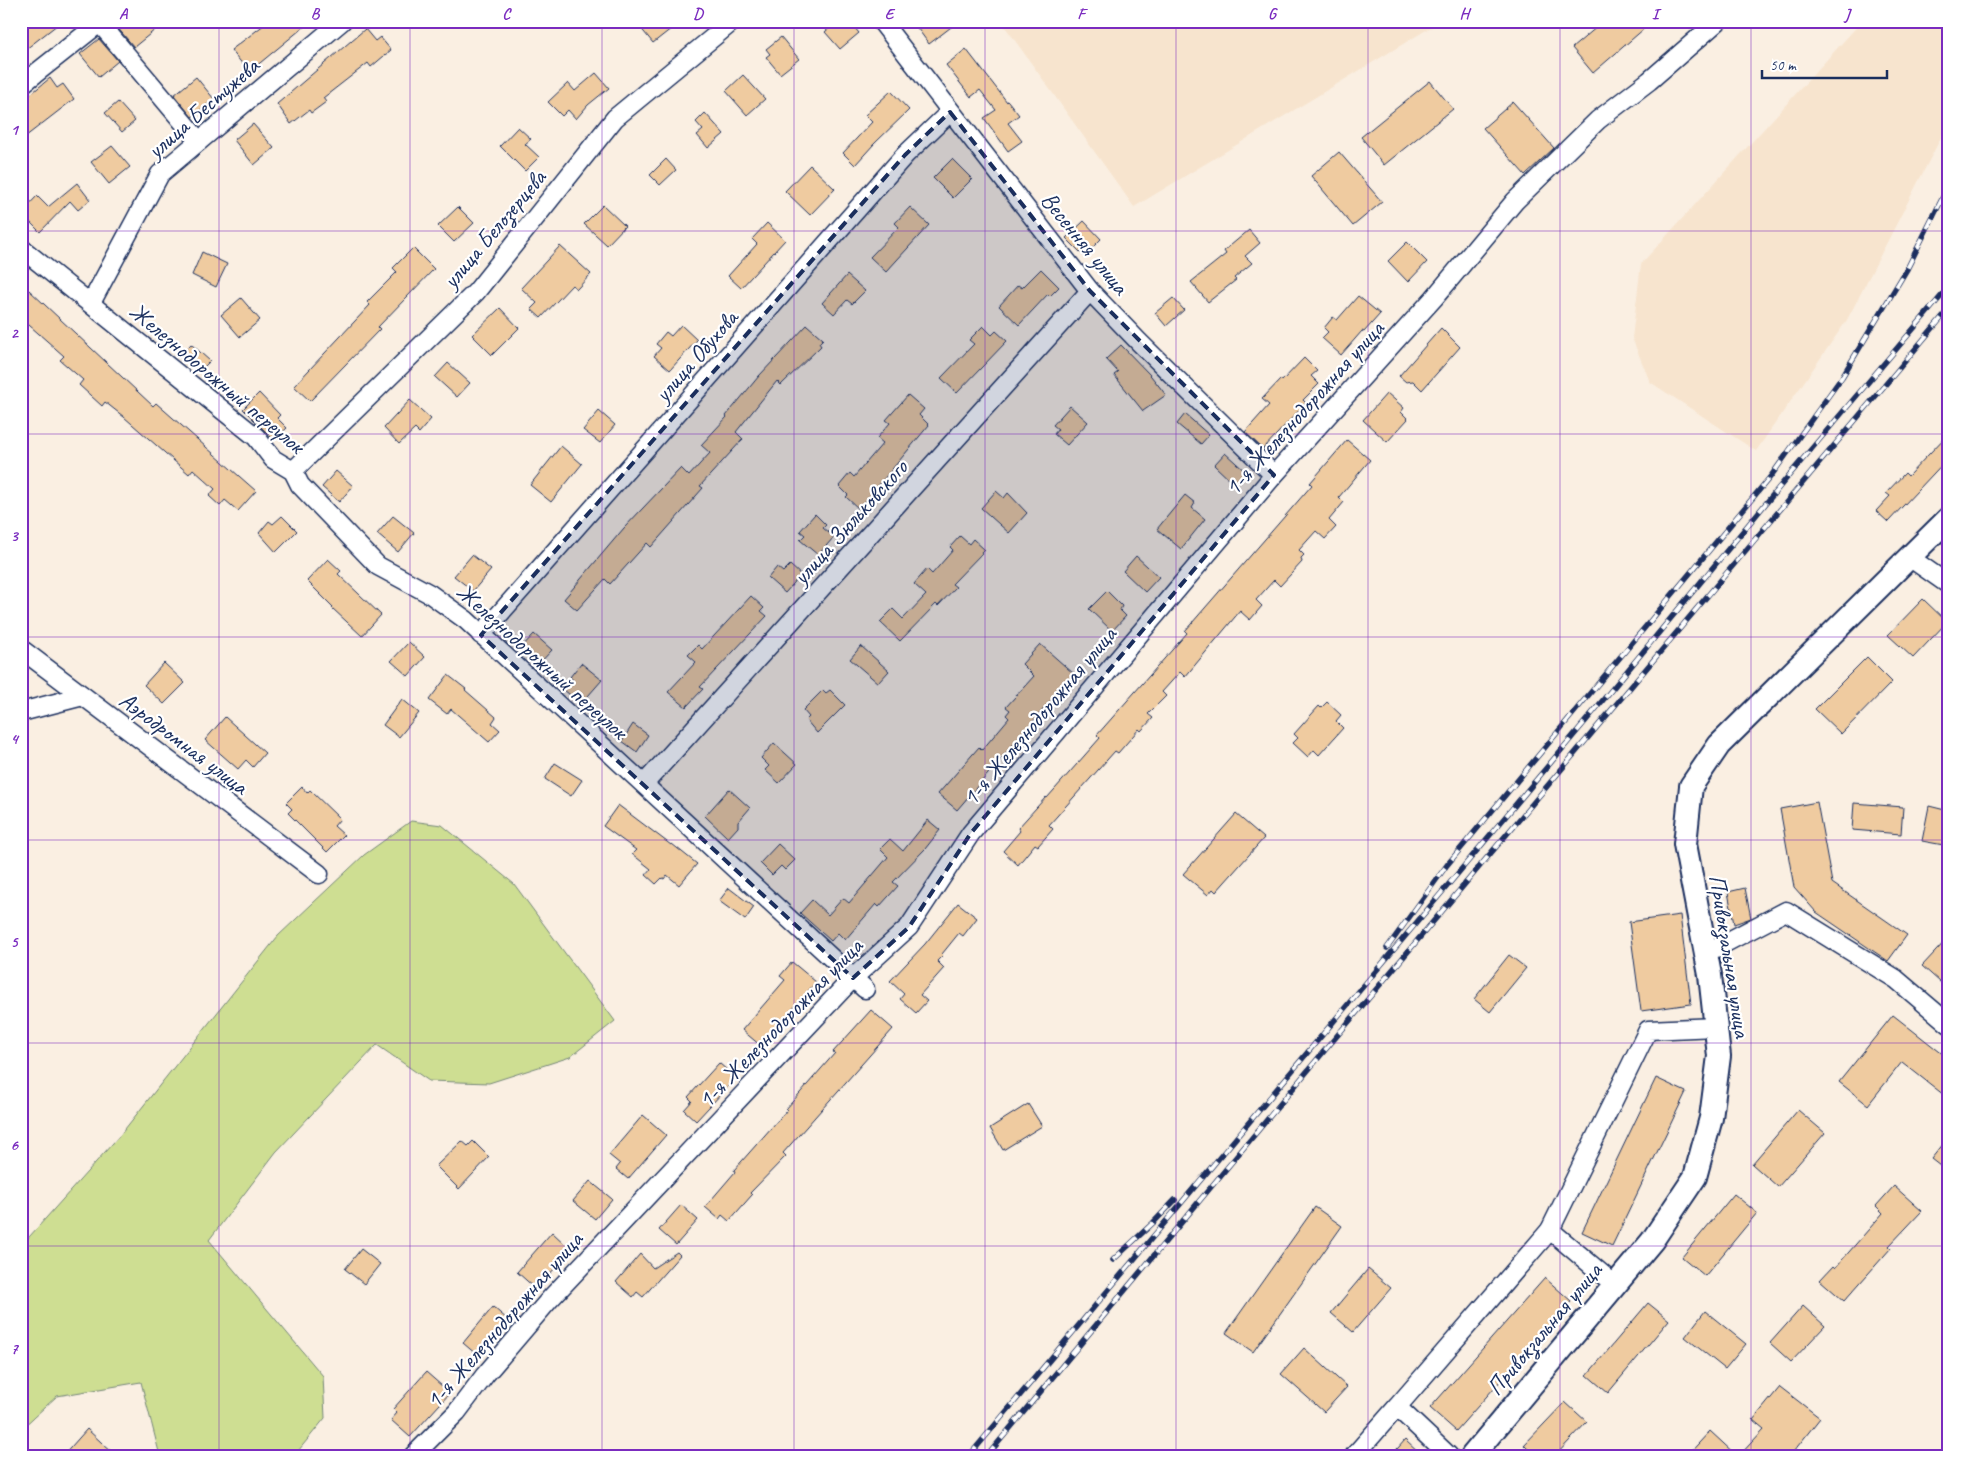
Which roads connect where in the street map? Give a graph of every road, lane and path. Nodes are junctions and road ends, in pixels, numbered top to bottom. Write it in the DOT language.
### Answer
graph roads {
  1 [pos="342,21"];
  2 [pos="734,21"];
  3 [pos="882,21"];
  4 [pos="1718,21"];
  5 [pos="100,22"];
  6 [pos="21,85"];
  7 [pos="950,112"];
  8 [pos="199,141"];
  9 [pos="21,248"];
  10 [pos="1090,291"];
  11 [pos="91,303"];
  12 [pos="293,471"];
  13 [pos="1274,475"];
  14 [pos="1949,518"];
  15 [pos="1909,557"];
  16 [pos="1949,585"];
  17 [pos="481,635"];
  18 [pos="21,649"];
  19 [pos="83,696"];
  20 [pos="21,712"];
  21 [pos="644,784"];
  22 [pos="319,874"];
  23 [pos="1706,953"];
  24 [pos="859,983"];
  25 [pos="1949,1024"];
  26 [pos="1716,1027"];
  27 [pos="1550,1230"];
  28 [pos="1615,1285"];
  29 [pos="1397,1407"];
  30 [pos="413,1456"];
  31 [pos="1354,1456"];
  32 [pos="1449,1456"];
  33 [pos="1472,1456"];
  1 -- 8 [label="street, улица Бестужева"];
  2 -- 12 [label="street, улица Белозерцева"];
  3 -- 7 [label="street, Весенняя улица"];
  4 -- 13 [label="street, 1-я Железнодорожная улица"];
  5 -- 6 [label="street"];
  5 -- 8 [label="street"];
  7 -- 10 [label="street, Весенняя улица"];
  7 -- 17 [label="street, улица Обухова"];
  8 -- 11 [label="street, улица Бестужева"];
  9 -- 11 [label="street, Железнодорожный переулок"];
  10 -- 13 [label="street, Весенняя улица"];
  10 -- 21 [label="street, улица Зюльковского"];
  11 -- 12 [label="street, Железнодорожный переулок"];
  12 -- 17 [label="street, Железнодорожный переулок"];
  13 -- 24 [label="street, 1-я Железнодорожная улица"];
  14 -- 15 [label="main road, Привокзальная улица"];
  15 -- 16 [label="street"];
  15 -- 23 [label="main road, Привокзальная улица"];
  17 -- 21 [label="street, Железнодорожный переулок"];
  18 -- 19 [label="street, Аэродромная улица"];
  19 -- 20 [label="street"];
  19 -- 22 [label="street, Аэродромная улица"];
  21 -- 24 [label="street, Железнодорожный переулок"];
  23 -- 25 [label="street"];
  23 -- 26 [label="main road, Привокзальная улица"];
  24 -- 30 [label="street, 1-я Железнодорожная улица"];
  26 -- 27 [label="street"];
  26 -- 28 [label="main road, Привокзальная улица"];
  27 -- 28 [label="street"];
  27 -- 29 [label="street"];
  28 -- 33 [label="main road, Привокзальная улица"];
  29 -- 31 [label="street"];
  29 -- 32 [label="street"];
}
